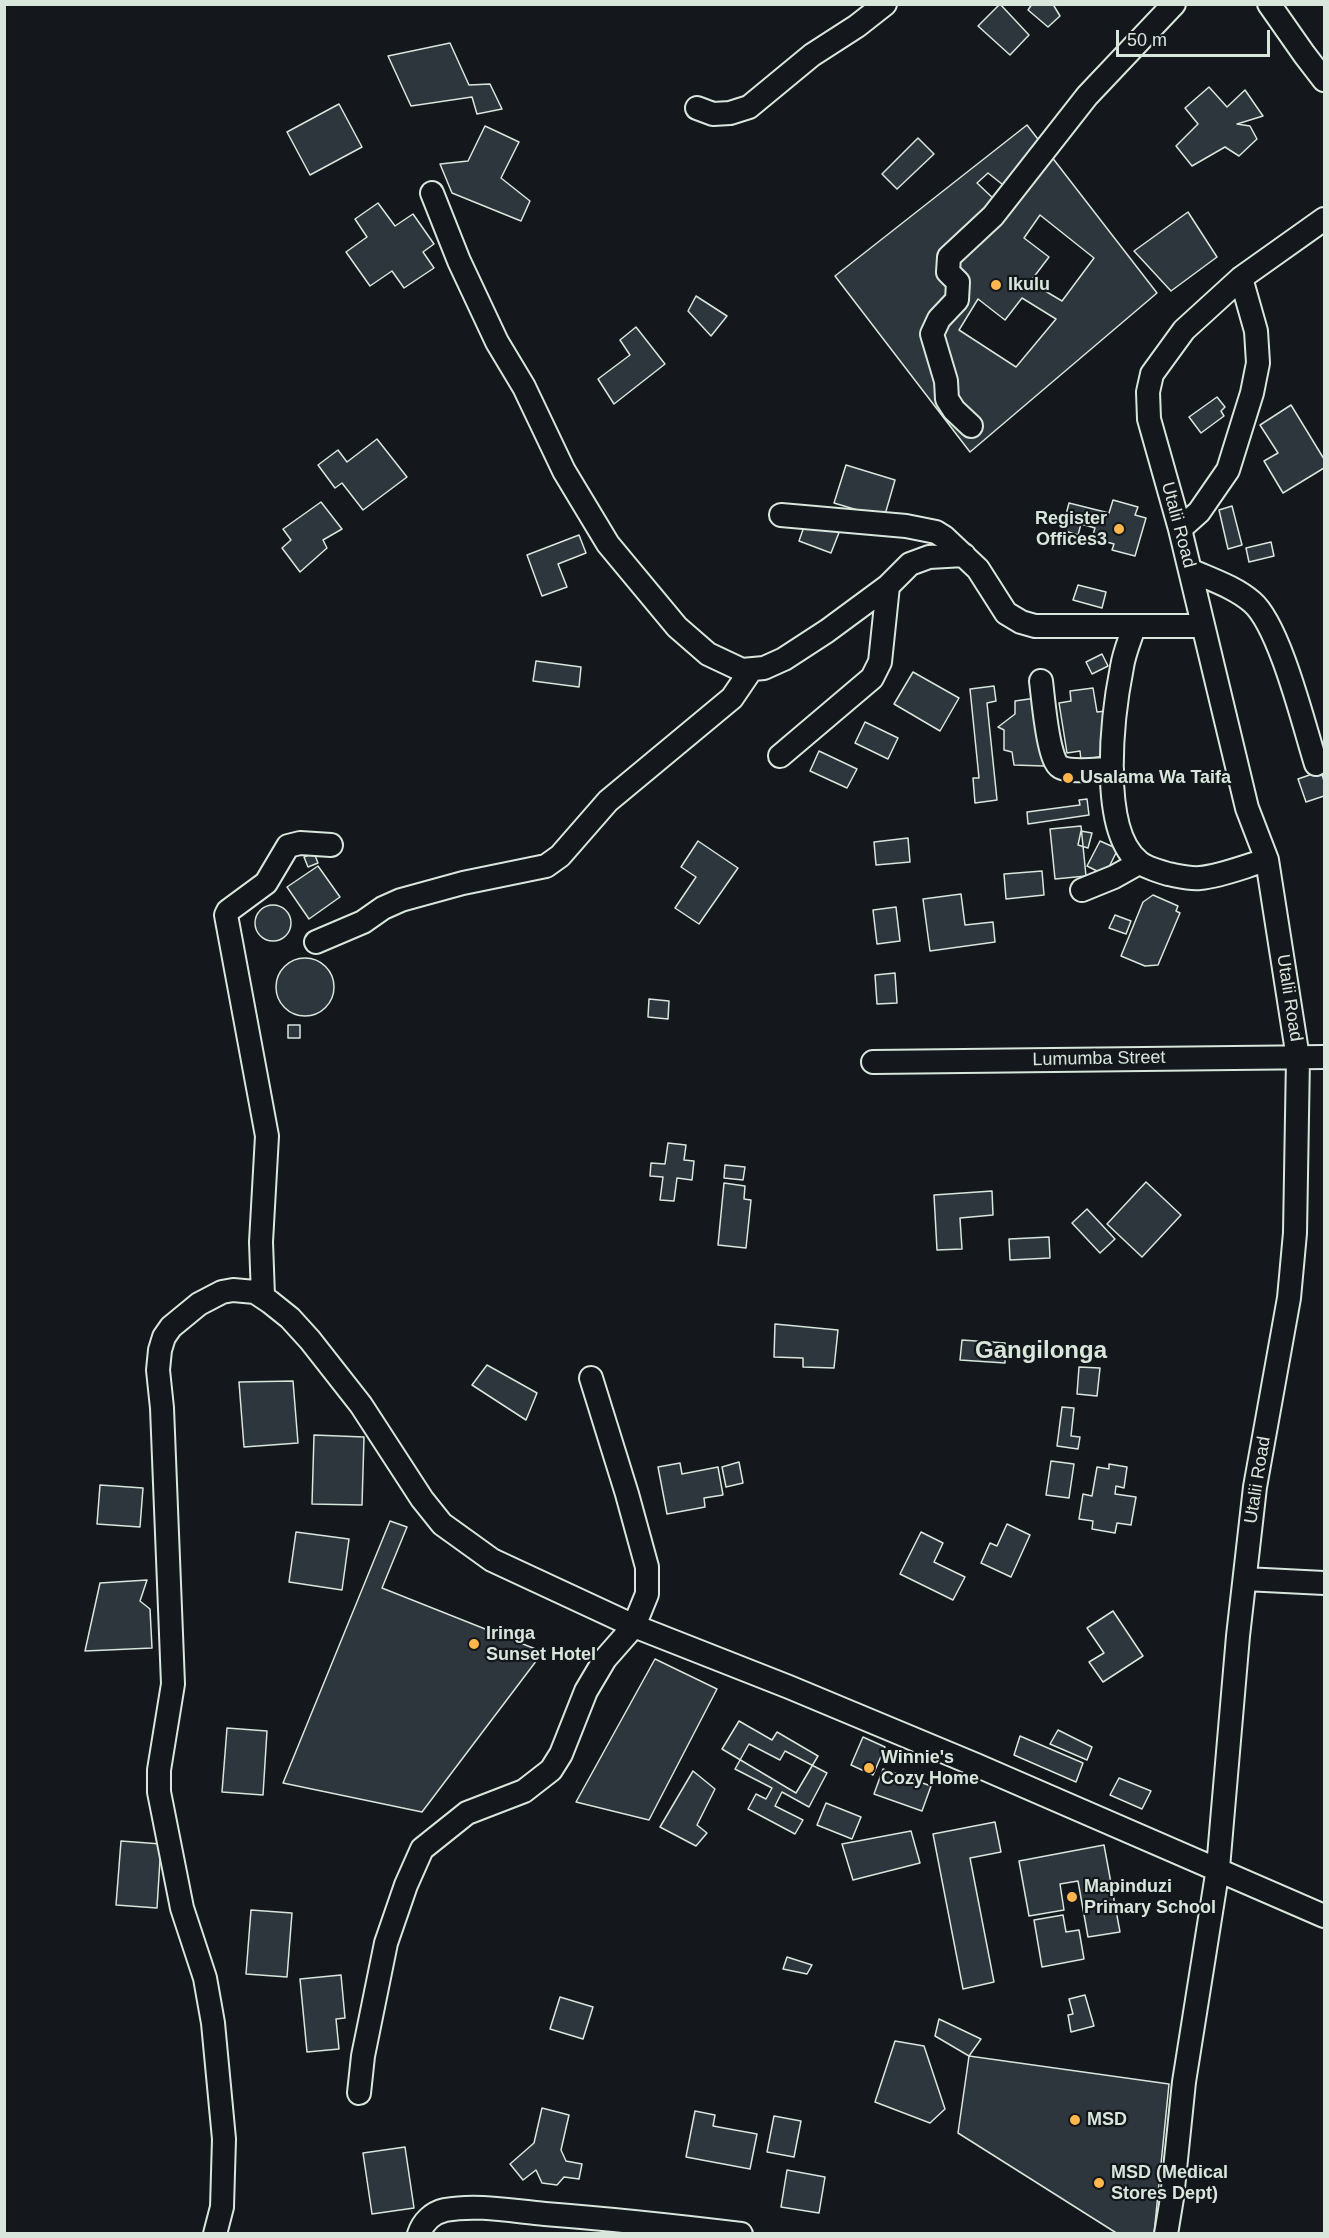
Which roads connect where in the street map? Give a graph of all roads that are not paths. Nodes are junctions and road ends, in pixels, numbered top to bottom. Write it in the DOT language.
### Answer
graph roads {
  1 [pos="885,4"];
  2 [pos="1174,4"];
  3 [pos="1269,4"];
  4 [pos="1324,80"];
  5 [pos="697,108"];
  6 [pos="432,193"];
  7 [pos="1324,219"];
  8 [pos="1240,278"];
  9 [pos="971,426"];
  10 [pos="781,515"];
  11 [pos="1180,529"];
  12 [pos="964,555"];
  13 [pos="1190,570"];
  14 [pos="888,586"];
  15 [pos="1202,626"];
  16 [pos="1134,627"];
  17 [pos="751,670"];
  18 [pos="1041,681"];
  19 [pos="780,756"];
  20 [pos="1316,764"];
  21 [pos="1112,769"];
  22 [pos="331,845"];
  23 [pos="1267,860"];
  24 [pos="1139,863"];
  25 [pos="1082,890"];
  26 [pos="316,942"];
  27 [pos="1324,1056"];
  28 [pos="1298,1058"];
  29 [pos="873,1062"];
  30 [pos="263,1296"];
  31 [pos="591,1378"];
  32 [pos="1245,1579"];
  33 [pos="1324,1583"];
  34 [pos="634,1626"];
  35 [pos="1218,1868"];
  36 [pos="1324,1916"];
  37 [pos="359,2093"];
  38 [pos="652,2228"];
  39 [pos="215,2234"];
  40 [pos="419,2234"];
  41 [pos="741,2234"];
  42 [pos="1166,2234"];
  1 -- 5 [label="street"];
  2 -- 9 [label="street"];
  3 -- 4 [label="street"];
  6 -- 17 [label="street"];
  7 -- 8 [label="street, Utalii Road"];
  8 -- 11 [label="street"];
  8 -- 11 [label="street, Utalii Road"];
  10 -- 12 [label="street"];
  11 -- 13 [label="street, Utalii Road"];
  12 -- 14 [label="street"];
  12 -- 16 [label="street"];
  13 -- 15 [label="street, Utalii Road"];
  13 -- 20 [label="street"];
  14 -- 17 [label="street"];
  14 -- 19 [label="street"];
  15 -- 16 [label="street"];
  15 -- 23 [label="street, Utalii Road"];
  16 -- 21 [label="street"];
  17 -- 26 [label="street"];
  18 -- 21 [label="street"];
  21 -- 24 [label="street"];
  22 -- 30 [label="street"];
  23 -- 24 [label="street"];
  23 -- 28 [label="street, Utalii Road"];
  24 -- 25 [label="street"];
  27 -- 28 [label="street, Lumumba Street"];
  28 -- 29 [label="street, Lumumba Street"];
  28 -- 32 [label="street, Utalii Road"];
  30 -- 34 [label="street"];
  30 -- 39 [label="street"];
  31 -- 34 [label="street"];
  32 -- 33 [label="street"];
  32 -- 35 [label="street, Utalii Road"];
  34 -- 35 [label="street"];
  34 -- 37 [label="street"];
  35 -- 36 [label="street"];
  35 -- 42 [label="street, Utalii Road"];
  38 -- 40 [label="street"];
  38 -- 41 [label="street"];
}
